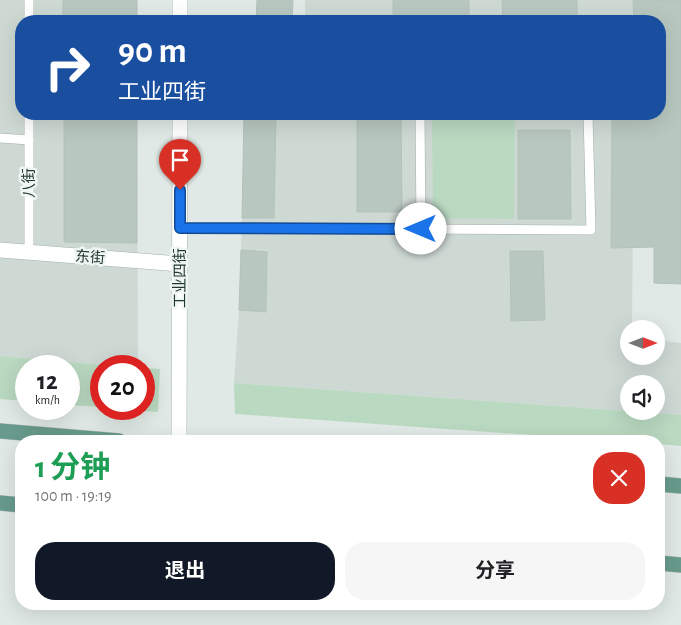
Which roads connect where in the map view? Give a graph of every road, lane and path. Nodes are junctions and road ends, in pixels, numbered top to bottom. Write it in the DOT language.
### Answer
graph roads {
  1 [pos="29,0"];
  2 [pos="180,0"];
  3 [pos="29,15"];
  4 [pos="180,15"];
  5 [pos="29,120"];
  6 [pos="180,120"];
  7 [pos="420,120"];
  8 [pos="588,120"];
  9 [pos="0,138"];
  10 [pos="29,140"];
  11 [pos="180,228"];
  12 [pos="421,229"];
  13 [pos="0,250"];
  14 [pos="29,252"];
  15 [pos="180,264"];
  16 [pos="0,431"];
  17 [pos="48,435"];
  18 [pos="179,435"];
  19 [pos="665,485"];
  20 [pos="681,486"];
  21 [pos="0,503"];
  22 [pos="15,504"];
  23 [pos="665,564"];
  24 [pos="681,565"];
  1 -- 3 [label="lane"];
  2 -- 4 [label="street"];
  5 -- 10 [label="lane, 八街"];
  6 -- 11 [label="street, 工业四街"];
  7 -- 12 [label="lane"];
  8 -- 12 [label="lane"];
  9 -- 10 [label="lane"];
  10 -- 14 [label="lane, 八街"];
  11 -- 12 [label="lane"];
  11 -- 15 [label="street, 工业四街"];
  13 -- 14 [label="street, 东街"];
  14 -- 15 [label="street, 东街"];
  15 -- 18 [label="street, 工业四街"];
  16 -- 17 [label="main road"];
  19 -- 20 [label="main road"];
  21 -- 22 [label="main road"];
  23 -- 24 [label="main road"];
}
